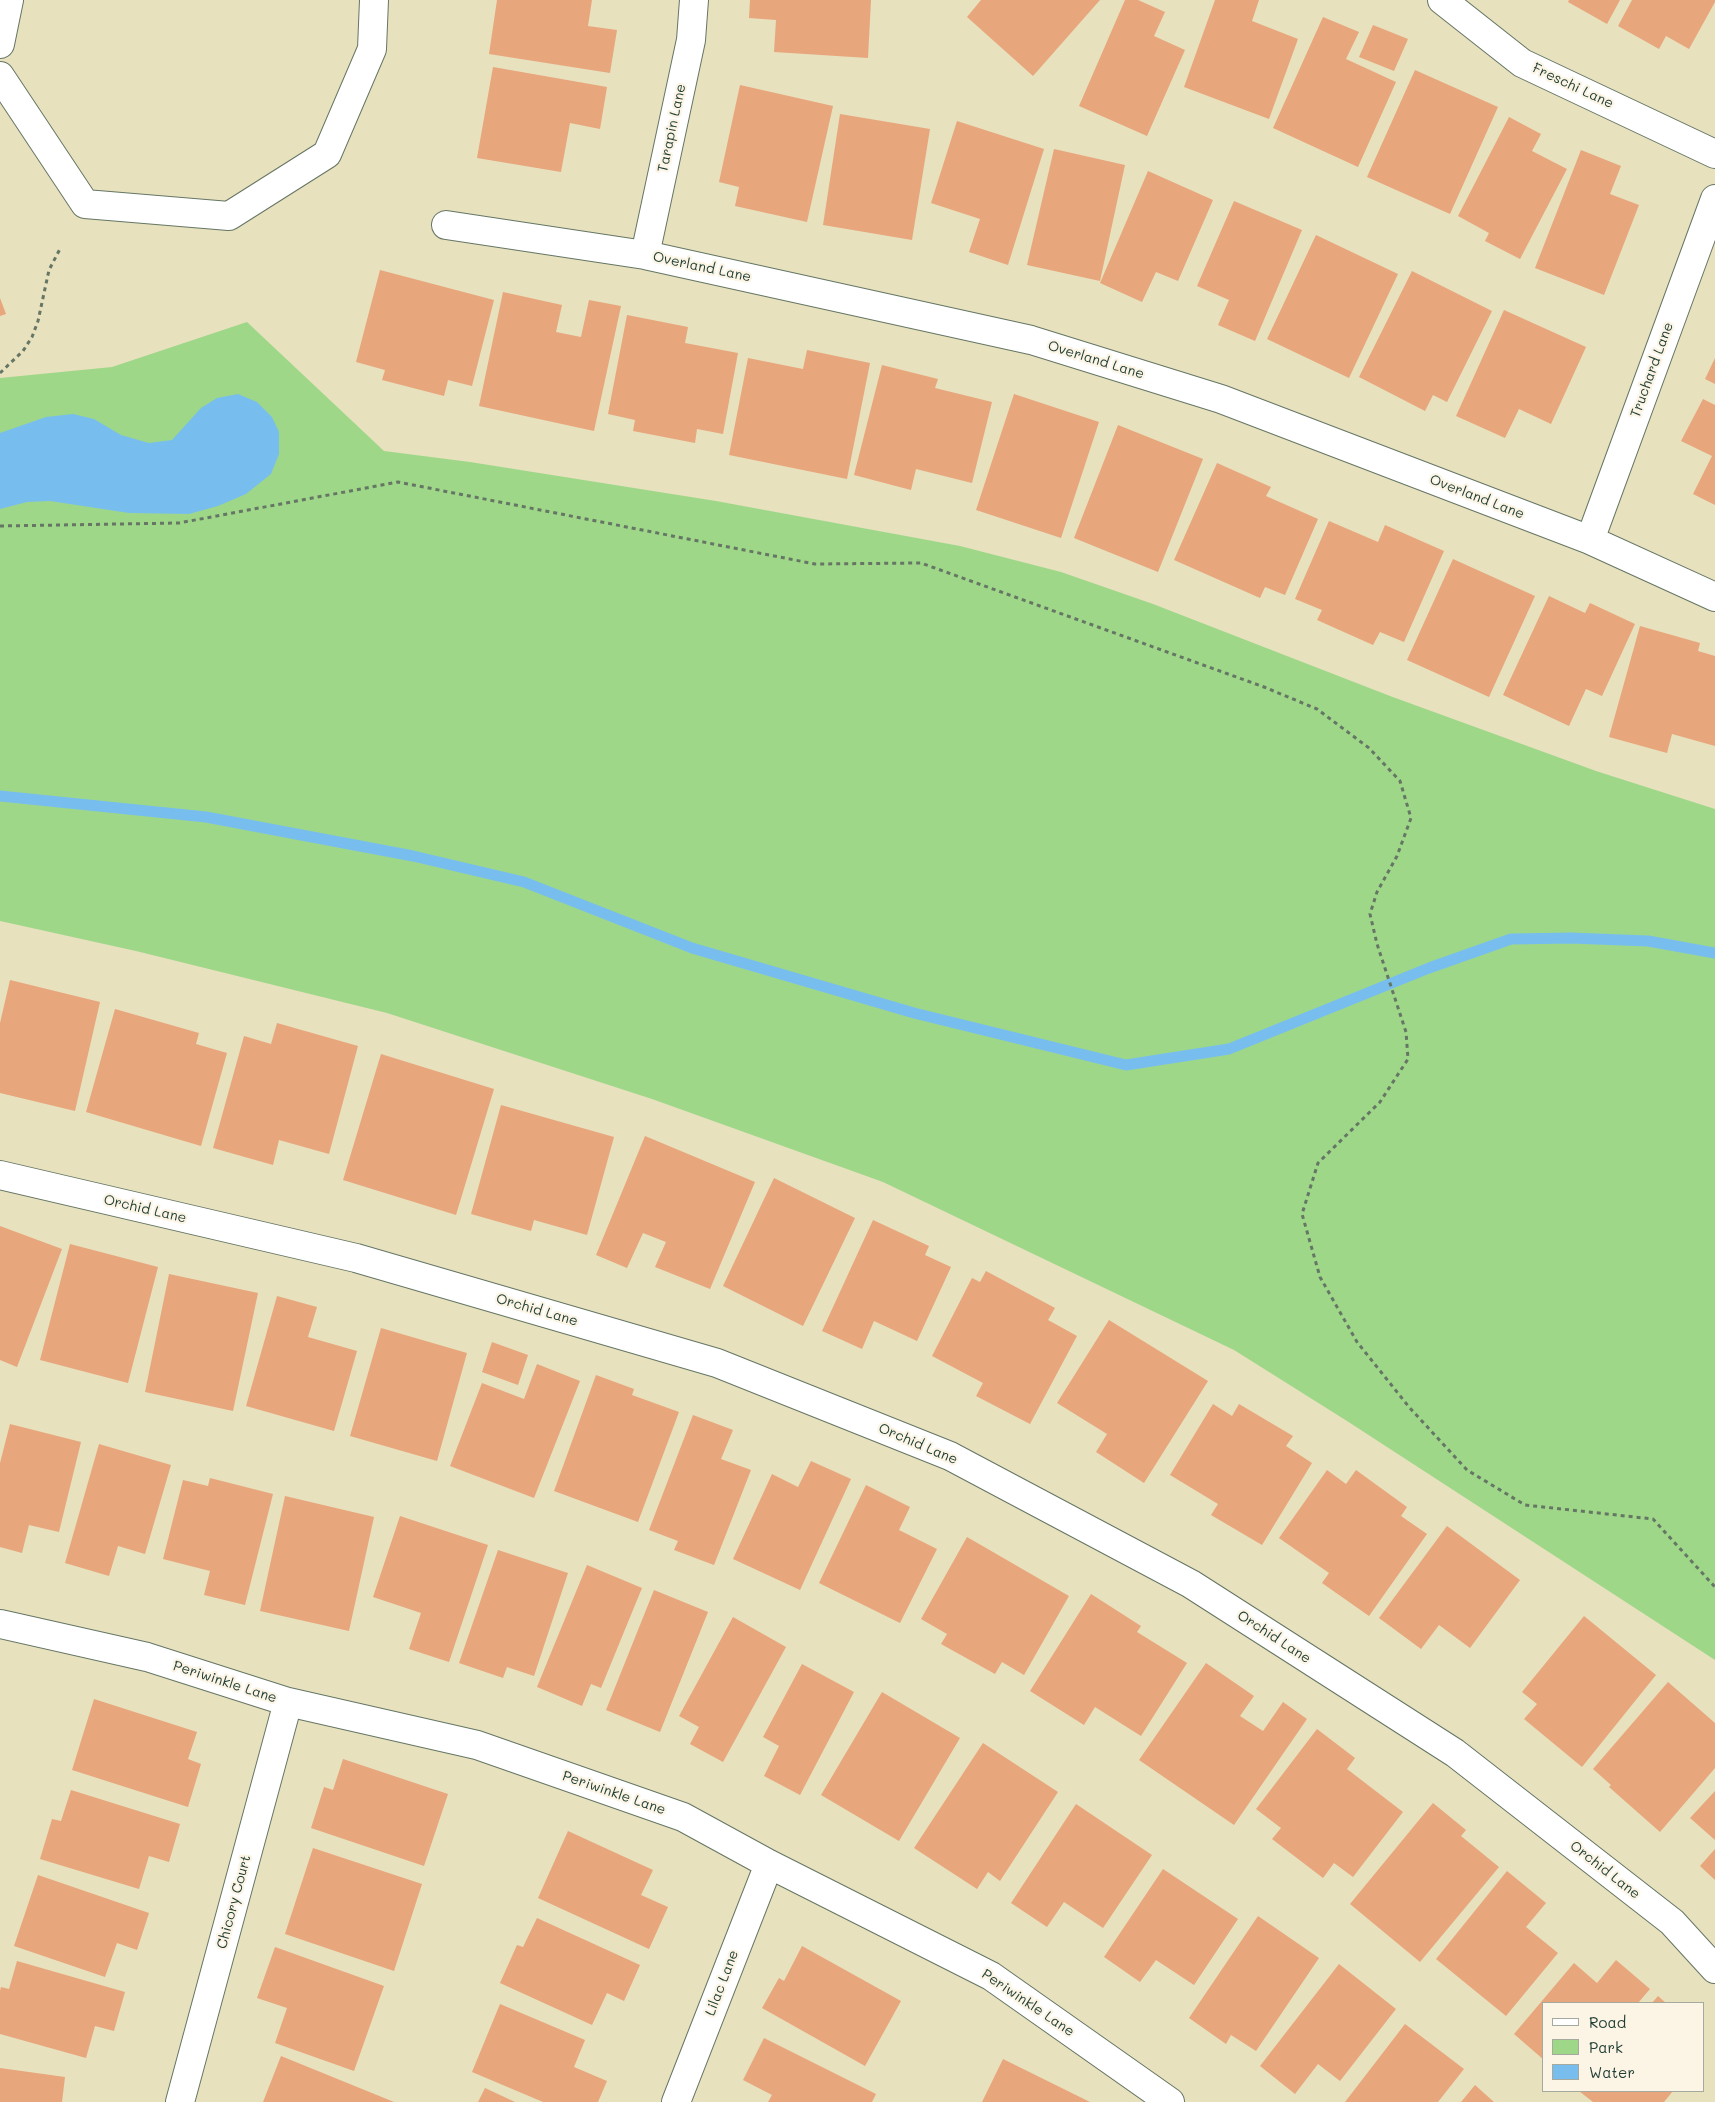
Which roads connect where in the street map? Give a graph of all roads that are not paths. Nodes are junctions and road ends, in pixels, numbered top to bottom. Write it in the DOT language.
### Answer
graph roads {
  1 [pos="9,0"];
  2 [pos="374,0"];
  3 [pos="694,0"];
  4 [pos="1442,0"];
  5 [pos="0,44"];
  6 [pos="0,76"];
  7 [pos="1715,154"];
  8 [pos="1715,199"];
  9 [pos="446,225"];
  10 [pos="645,255"];
  11 [pos="1590,540"];
  12 [pos="1715,598"];
  13 [pos="0,1175"];
  14 [pos="0,1624"];
  15 [pos="288,1702"];
  16 [pos="768,1864"];
  17 [pos="1715,1969"];
  18 [pos="180,2102"];
  19 [pos="676,2102"];
  20 [pos="1170,2102"];
  1 -- 5 [label="street"];
  2 -- 6 [label="street"];
  3 -- 10 [label="street, Tarapin Lane"];
  4 -- 7 [label="street, Freschi Lane"];
  8 -- 11 [label="street, Truchard Lane"];
  9 -- 10 [label="street, Overland Lane"];
  10 -- 11 [label="street, Overland Lane"];
  11 -- 12 [label="street, Overland Lane"];
  13 -- 17 [label="street, Orchid Lane"];
  14 -- 15 [label="street, Periwinkle Lane"];
  15 -- 16 [label="street, Periwinkle Lane"];
  15 -- 18 [label="street, Chicory Court"];
  16 -- 19 [label="street, Lilac Lane"];
  16 -- 20 [label="street, Periwinkle Lane"];
}
